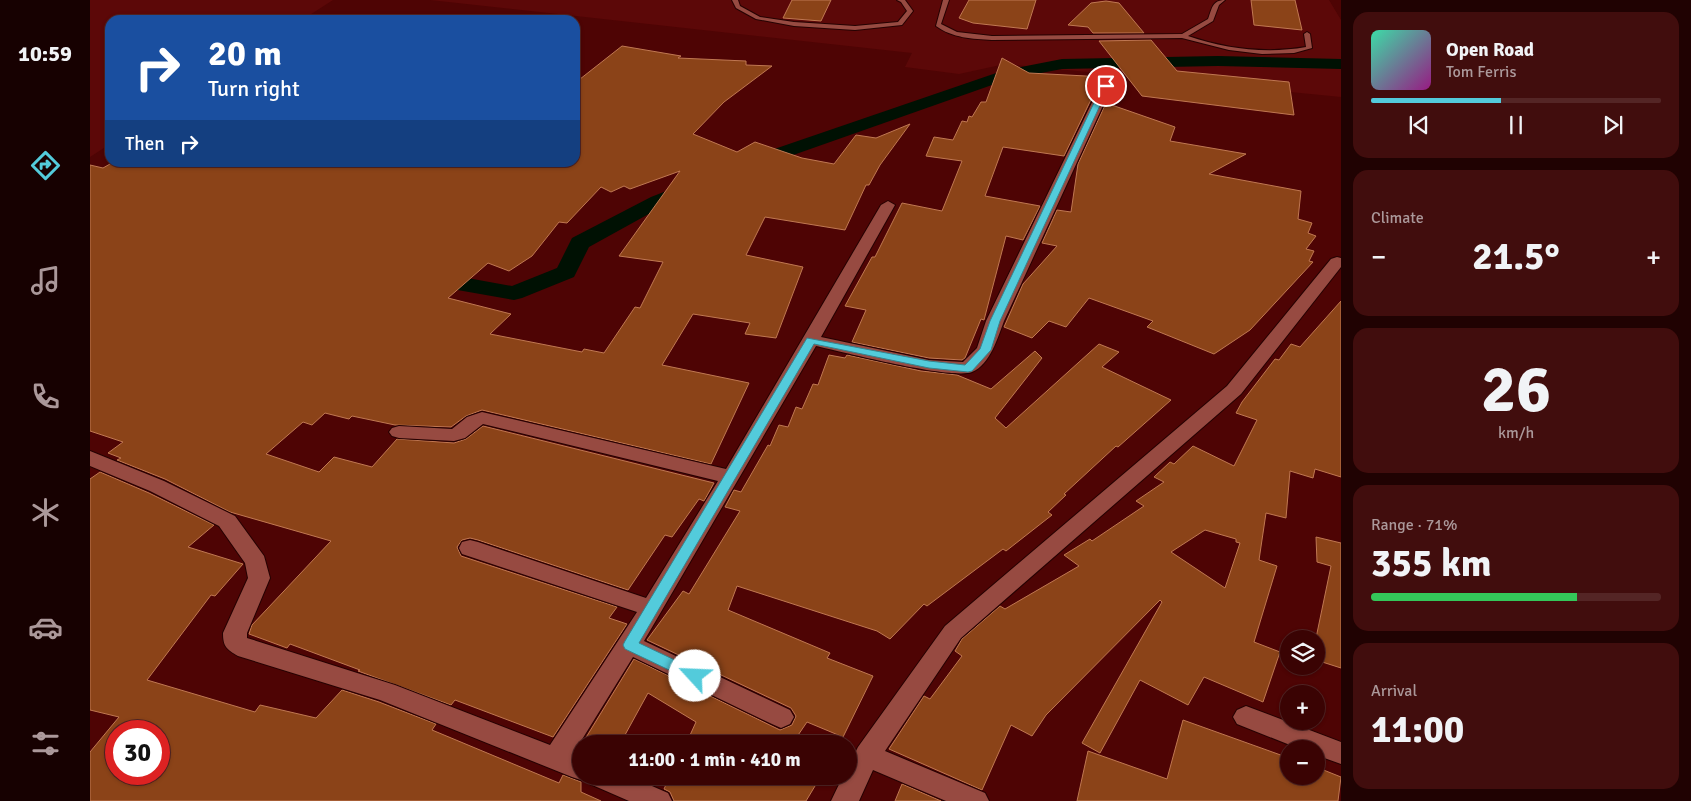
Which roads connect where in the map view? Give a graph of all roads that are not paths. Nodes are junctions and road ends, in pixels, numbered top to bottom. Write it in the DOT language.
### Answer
graph roads {
  1 [pos="736,0"];
  2 [pos="900,0"];
  3 [pos="946,0"];
  4 [pos="1222,0"];
  5 [pos="1307,34"];
  6 [pos="1183,36"];
  7 [pos="1106,86"];
  8 [pos="888,205"];
  9 [pos="1338,262"];
  10 [pos="811,340"];
  11 [pos="399,432"];
  12 [pos="90,458"];
  13 [pos="731,477"];
  14 [pos="470,548"];
  15 [pos="651,608"];
  16 [pos="630,645"];
  17 [pos="1246,717"];
  18 [pos="781,718"];
  19 [pos="1341,753"];
  20 [pos="867,755"];
  21 [pos="556,758"];
  22 [pos="572,765"];
  23 [pos="620,785"];
  24 [pos="658,801"];
  25 [pos="845,801"];
  26 [pos="975,801"];
  1 -- 2 [label="lane"];
  3 -- 6 [label="lane"];
  4 -- 6 [label="lane"];
  5 -- 6 [label="lane"];
  7 -- 10 [label="street"];
  8 -- 10 [label="street"];
  9 -- 20 [label="street"];
  10 -- 13 [label="street"];
  11 -- 13 [label="street"];
  12 -- 21 [label="street"];
  13 -- 15 [label="street"];
  14 -- 15 [label="street"];
  15 -- 16 [label="street"];
  16 -- 18 [label="street"];
  16 -- 21 [label="street"];
  17 -- 19 [label="street"];
  20 -- 25 [label="street"];
  20 -- 26 [label="street"];
  21 -- 22 [label="street"];
  23 -- 24 [label="street"];
}
